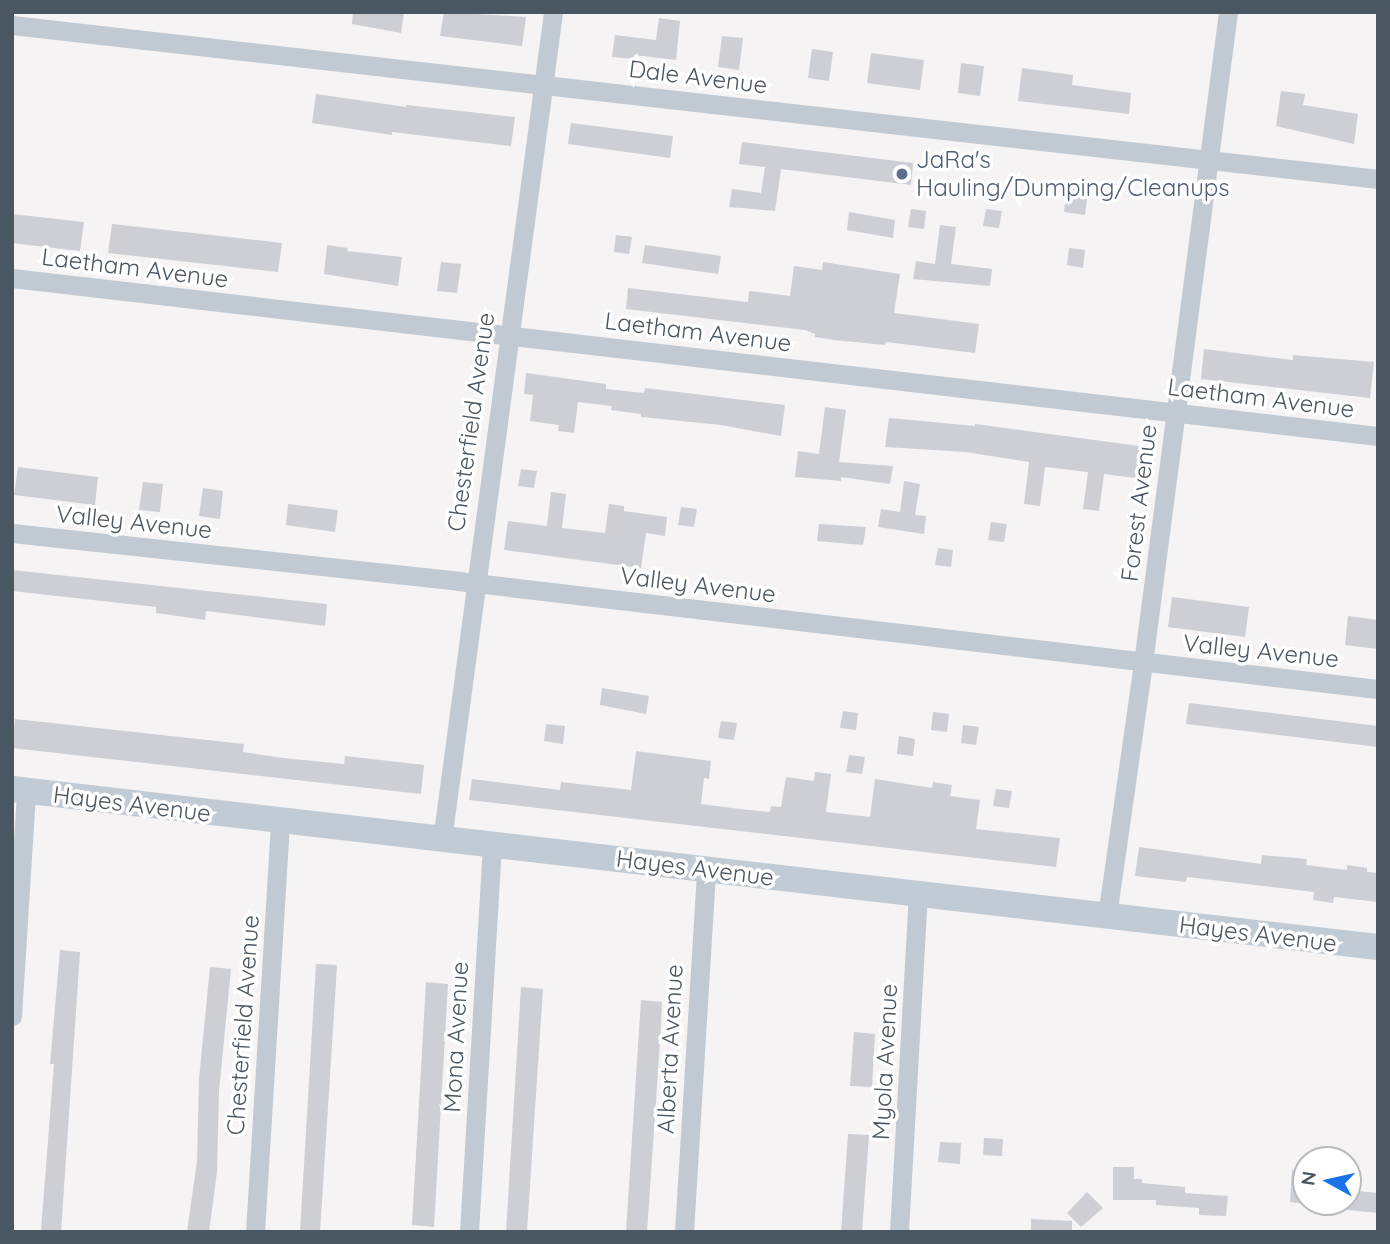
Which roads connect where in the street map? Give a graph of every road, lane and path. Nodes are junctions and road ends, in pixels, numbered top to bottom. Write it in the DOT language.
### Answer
graph roads {
  1 [pos="553,12"];
  2 [pos="1228,12"];
  3 [pos="12,24"];
  4 [pos="542,83"];
  5 [pos="1208,160"];
  6 [pos="1378,179"];
  7 [pos="12,278"];
  8 [pos="508,335"];
  9 [pos="1175,412"];
  10 [pos="1378,436"];
  11 [pos="12,533"];
  12 [pos="474,583"];
  13 [pos="1143,663"];
  14 [pos="1378,688"];
  15 [pos="19,790"];
  16 [pos="281,821"];
  17 [pos="442,840"];
  18 [pos="492,845"];
  19 [pos="706,870"];
  20 [pos="918,895"];
  21 [pos="1107,916"];
  22 [pos="1378,947"];
  23 [pos="12,1016"];
  24 [pos="255,1232"];
  25 [pos="469,1232"];
  26 [pos="684,1232"];
  27 [pos="899,1232"];
  1 -- 4 [label="street, Chesterfield Avenue"];
  2 -- 5 [label="street, Forest Avenue"];
  3 -- 4 [label="street, Dale Avenue"];
  4 -- 5 [label="street, Dale Avenue"];
  4 -- 8 [label="street, Chesterfield Avenue"];
  5 -- 6 [label="street, Dale Avenue"];
  5 -- 9 [label="street, Forest Avenue"];
  7 -- 8 [label="street, Laetham Avenue"];
  8 -- 9 [label="street, Laetham Avenue"];
  8 -- 12 [label="street, Chesterfield Avenue"];
  9 -- 10 [label="street, Laetham Avenue"];
  9 -- 13 [label="street, Forest Avenue"];
  11 -- 12 [label="street, Valley Avenue"];
  12 -- 13 [label="street, Valley Avenue"];
  12 -- 17 [label="street, Chesterfield Avenue"];
  13 -- 14 [label="street, Valley Avenue"];
  13 -- 21 [label="street, Forest Avenue"];
  15 -- 16 [label="street, Hayes Avenue"];
  15 -- 23 [label="street"];
  16 -- 17 [label="street, Hayes Avenue"];
  16 -- 24 [label="street, Chesterfield Avenue"];
  17 -- 18 [label="street, Hayes Avenue"];
  18 -- 19 [label="street, Hayes Avenue"];
  18 -- 25 [label="street, Mona Avenue"];
  19 -- 20 [label="street, Hayes Avenue"];
  19 -- 26 [label="street, Alberta Avenue"];
  20 -- 21 [label="street, Hayes Avenue"];
  20 -- 27 [label="street, Myola Avenue"];
  21 -- 22 [label="street, Hayes Avenue"];
}
